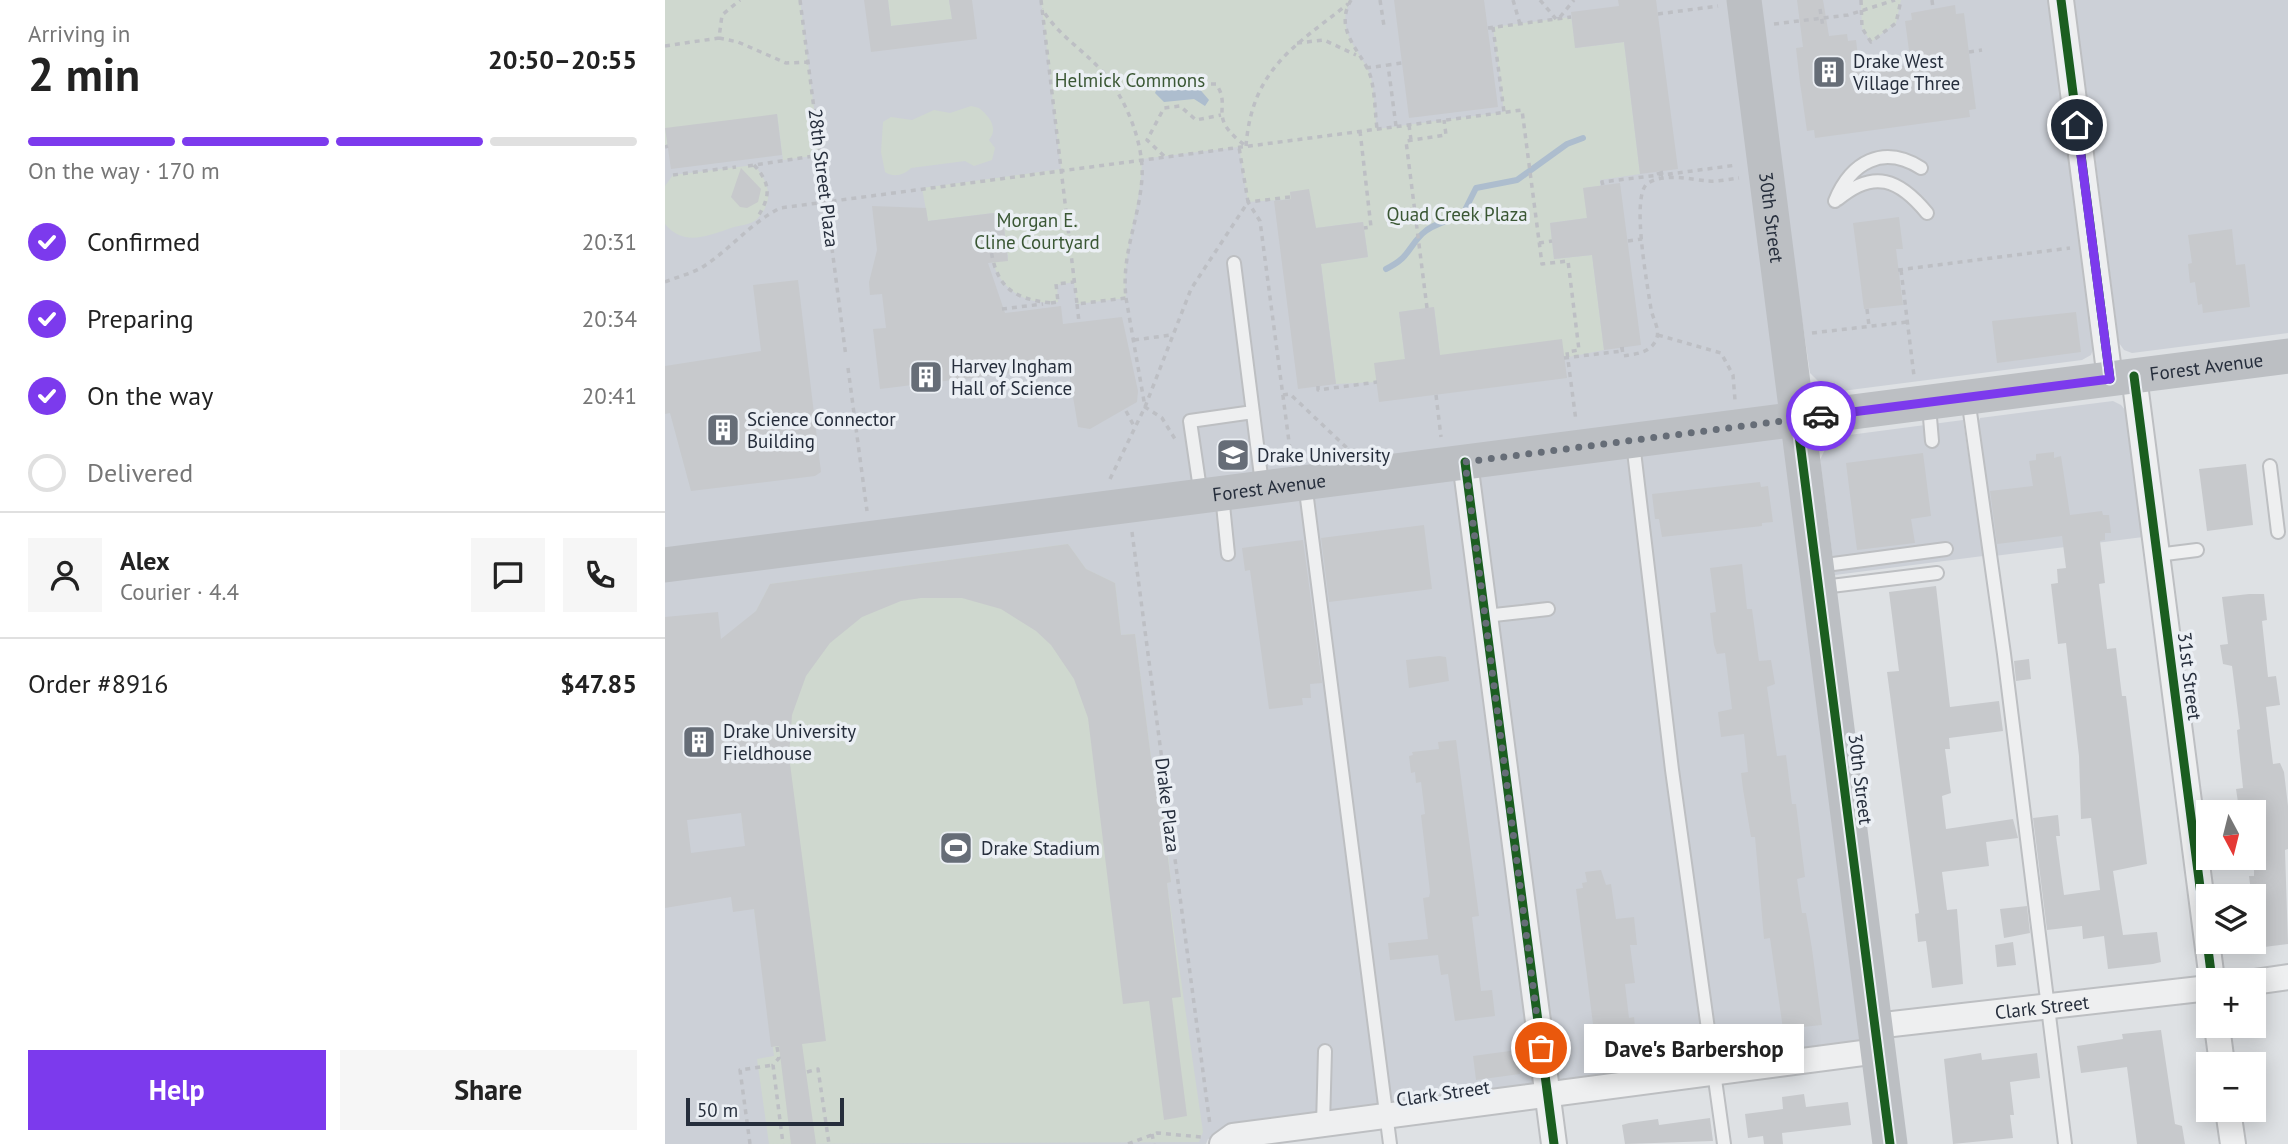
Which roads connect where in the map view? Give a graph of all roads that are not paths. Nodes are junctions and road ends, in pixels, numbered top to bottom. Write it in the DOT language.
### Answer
graph roads {
  1 [pos="2066,1"];
  2 [pos="1731,3"];
  3 [pos="1921,168"];
  4 [pos="1927,213"];
  5 [pos="1234,262"];
  6 [pos="2288,356"];
  7 [pos="2122,378"];
  8 [pos="1921,389"];
  9 [pos="1968,397"];
  10 [pos="1253,412"];
  11 [pos="1797,419"];
  12 [pos="1633,439"];
  13 [pos="1933,441"];
  14 [pos="1453,450"];
  15 [pos="2270,466"];
  16 [pos="1298,470"];
  17 [pos="1263,488"];
  18 [pos="1211,495"];
  19 [pos="2278,533"];
  20 [pos="1946,549"];
  21 [pos="2197,551"];
  22 [pos="1228,554"];
  23 [pos="2157,555"];
  24 [pos="665,565"];
  25 [pos="1937,573"];
  26 [pos="1818,577"];
  27 [pos="1548,609"];
  28 [pos="1485,615"];
  29 [pos="2210,968"];
  30 [pos="2288,977"];
  31 [pos="2266,980"];
  32 [pos="2196,989"];
  33 [pos="2046,1006"];
  34 [pos="1876,1039"];
  35 [pos="1325,1051"];
  36 [pos="1712,1074"];
  37 [pos="1548,1096"];
  38 [pos="1385,1118"];
  39 [pos="2229,1122"];
  40 [pos="1324,1125"];
  41 [pos="1212,1137"];
  42 [pos="1391,1144"];
  43 [pos="1554,1144"];
  44 [pos="1724,1144"];
  45 [pos="1890,1144"];
  46 [pos="2065,1144"];
  47 [pos="2232,1144"];
  1 -- 7 [label="street, 31st Street"];
  2 -- 11 [label="main road, 30th Street"];
  3 -- 4 [label="lane"];
  5 -- 10 [label="lane"];
  6 -- 7 [label="main road, Forest Avenue"];
  7 -- 9 [label="main road, Forest Avenue"];
  7 -- 23 [label="street, 31st Street"];
  8 -- 9 [label="main road, Forest Avenue"];
  8 -- 11 [label="main road, Forest Avenue"];
  8 -- 13 [label="lane"];
  9 -- 33 [label="lane"];
  10 -- 17 [label="lane"];
  10 -- 18 [label="lane"];
  11 -- 12 [label="main road, Forest Avenue"];
  11 -- 26 [label="main road, 30th Street"];
  12 -- 14 [label="main road, Forest Avenue"];
  12 -- 36 [label="lane"];
  14 -- 16 [label="main road, Forest Avenue"];
  14 -- 28 [label="street"];
  15 -- 19 [label="lane"];
  16 -- 17 [label="main road, Forest Avenue"];
  16 -- 38 [label="lane"];
  17 -- 18 [label="main road, Forest Avenue"];
  18 -- 22 [label="lane"];
  18 -- 24 [label="main road, Forest Avenue"];
  20 -- 26 [label="lane"];
  21 -- 23 [label="lane"];
  23 -- 29 [label="street, 31st Street"];
  25 -- 26 [label="lane"];
  26 -- 34 [label="main road, 30th Street"];
  27 -- 28 [label="lane"];
  28 -- 37 [label="street"];
  30 -- 31 [label="street"];
  32 -- 33 [label="street, Clark Street"];
  33 -- 34 [label="street, Clark Street"];
  33 -- 46 [label="lane"];
  34 -- 36 [label="street, Clark Street"];
  34 -- 45 [label="main road, 30th Street"];
  35 -- 40 [label="lane"];
  36 -- 37 [label="street, Clark Street"];
  36 -- 44 [label="lane"];
  37 -- 38 [label="street, Clark Street"];
  37 -- 43 [label="street"];
  38 -- 40 [label="street, Clark Street"];
  38 -- 42 [label="lane"];
  39 -- 47 [label="street"];
  40 -- 41 [label="street, Clark Street"];
}
